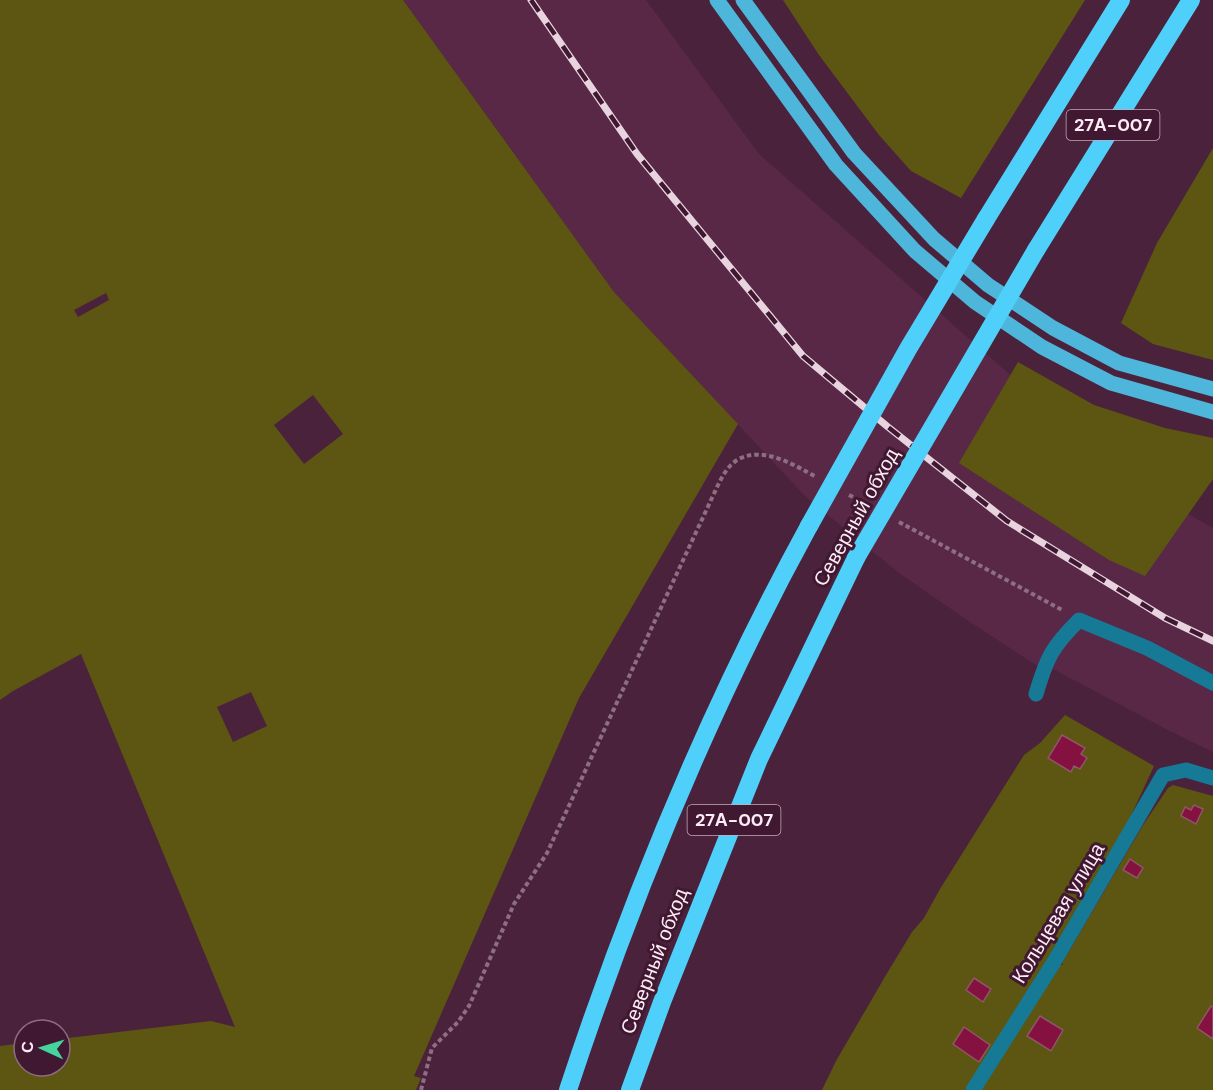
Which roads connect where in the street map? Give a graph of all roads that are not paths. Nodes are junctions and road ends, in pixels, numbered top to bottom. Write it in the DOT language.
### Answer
graph roads {
  1 [pos="717,0"];
  2 [pos="743,0"];
  3 [pos="1121,0"];
  4 [pos="1191,0"];
  5 [pos="1213,389"];
  6 [pos="1213,412"];
  7 [pos="1213,683"];
  8 [pos="1036,694"];
  9 [pos="1213,778"];
  10 [pos="566,1090"];
  11 [pos="630,1090"];
  12 [pos="973,1090"];
  1 -- 6 [label="main road"];
  2 -- 5 [label="main road"];
  3 -- 10 [label="highway, Северный обход / 27А-007, bridge"];
  4 -- 11 [label="highway, Северный обход / 27А-007, bridge"];
  7 -- 8 [label="lane"];
  9 -- 12 [label="lane, Кольцевая улица"];
}
